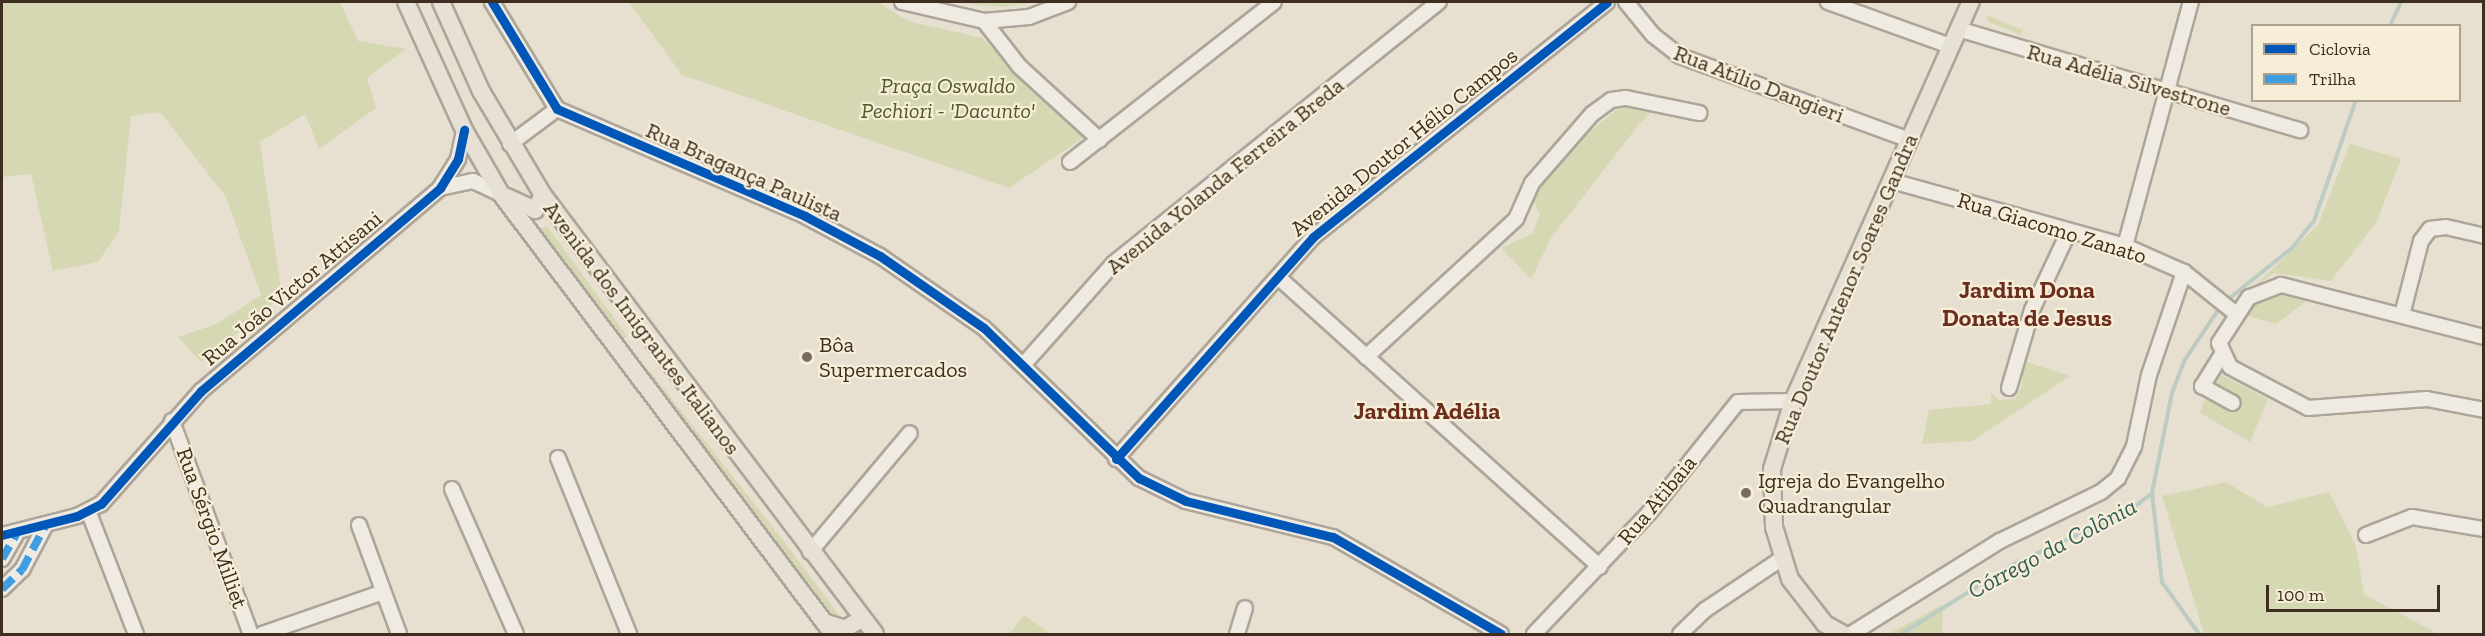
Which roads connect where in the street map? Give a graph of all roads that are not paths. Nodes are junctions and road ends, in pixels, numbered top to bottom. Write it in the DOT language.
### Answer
graph roads {
  1 [pos="406,2"];
  2 [pos="441,2"];
  3 [pos="492,2"];
  4 [pos="902,2"];
  5 [pos="1068,2"];
  6 [pos="1274,2"];
  7 [pos="1439,2"];
  8 [pos="1607,2"];
  9 [pos="1626,2"];
  10 [pos="1828,2"];
  11 [pos="1971,2"];
  12 [pos="2192,2"];
  13 [pos="984,21"];
  14 [pos="1958,29"];
  15 [pos="1950,46"];
  16 [pos="2167,91"];
  17 [pos="557,109"];
  18 [pos="1699,113"];
  19 [pos="464,130"];
  20 [pos="2300,130"];
  21 [pos="1100,140"];
  22 [pos="1909,140"];
  23 [pos="510,144"];
  24 [pos="1070,162"];
  25 [pos="1892,181"];
  26 [pos="440,188"];
  27 [pos="501,194"];
  28 [pos="543,195"];
  29 [pos="2069,231"];
  30 [pos="2484,236"];
  31 [pos="2125,246"];
  32 [pos="2184,272"];
  33 [pos="1278,277"];
  34 [pos="2231,310"];
  35 [pos="2402,315"];
  36 [pos="2484,337"];
  37 [pos="658,351"];
  38 [pos="2221,356"];
  39 [pos="1366,357"];
  40 [pos="1024,364"];
  41 [pos="633,366"];
  42 [pos="2009,388"];
  43 [pos="1793,401"];
  44 [pos="2233,403"];
  45 [pos="2484,410"];
  46 [pos="172,421"];
  47 [pos="910,434"];
  48 [pos="558,458"];
  49 [pos="1116,459"];
  50 [pos="453,489"];
  51 [pos="89,513"];
  52 [pos="46,525"];
  53 [pos="359,525"];
  54 [pos="2484,529"];
  55 [pos="18,531"];
  56 [pos="2,535"];
  57 [pos="2366,535"];
  58 [pos="810,552"];
  59 [pos="1781,559"];
  60 [pos="2,560"];
  61 [pos="1600,567"];
  62 [pos="2,589"];
  63 [pos="383,592"];
  64 [pos="1245,608"];
  65 [pos="861,619"];
  66 [pos="828,628"];
  67 [pos="1825,629"];
  68 [pos="136,634"];
  69 [pos="252,634"];
  70 [pos="262,634"];
  71 [pos="399,634"];
  72 [pos="516,634"];
  73 [pos="629,634"];
  74 [pos="874,634"];
  75 [pos="1237,634"];
  76 [pos="1501,634"];
  77 [pos="1534,634"];
  78 [pos="1680,634"];
  79 [pos="1843,634"];
  80 [pos="1851,634"];
  1 -- 19 [label="main road, Avenida dos Imigrantes Italianos"];
  2 -- 23 [label="main road, Avenida dos Imigrantes Italianos"];
  3 -- 17 [label="street"];
  4 -- 13 [label="street"];
  5 -- 13 [label="street"];
  6 -- 21 [label="street"];
  7 -- 40 [label="street, Avenida Yolanda Ferreira Breda"];
  8 -- 33 [label="street, Avenida Doutor Hélio Campos"];
  9 -- 22 [label="street, Rua Atílio Dangieri"];
  10 -- 15 [label="street"];
  11 -- 14 [label="main road, Rua Doutor Antenor Soares Gandra"];
  12 -- 16 [label="street"];
  13 -- 21 [label="street"];
  14 -- 15 [label="main road, Rua Doutor Antenor Soares Gandra"];
  14 -- 16 [label="street, Rua Adélia Silvestrone"];
  15 -- 22 [label="main road, Rua Doutor Antenor Soares Gandra"];
  16 -- 20 [label="street, Rua Adélia Silvestrone"];
  16 -- 31 [label="street"];
  17 -- 23 [label="street"];
  17 -- 40 [label="street, Rua Bragança Paulista"];
  18 -- 39 [label="street"];
  19 -- 26 [label="street"];
  19 -- 27 [label="main road, Avenida dos Imigrantes Italianos"];
  21 -- 24 [label="street"];
  22 -- 25 [label="main road, Rua Doutor Antenor Soares Gandra"];
  23 -- 28 [label="main road, Avenida dos Imigrantes Italianos"];
  25 -- 29 [label="street, Rua Giacomo Zanato"];
  25 -- 43 [label="main road, Rua Doutor Antenor Soares Gandra"];
  26 -- 27 [label="street"];
  26 -- 46 [label="street, Rua João Victor Attisani"];
  27 -- 28 [label="main road"];
  27 -- 41 [label="main road, Avenida dos Imigrantes Italianos"];
  28 -- 37 [label="main road, Avenida dos Imigrantes Italianos"];
  29 -- 31 [label="street, Rua Giacomo Zanato"];
  29 -- 42 [label="street"];
  30 -- 35 [label="street"];
  31 -- 32 [label="street, Rua Giacomo Zanato"];
  32 -- 34 [label="street, Rua Giacomo Zanato"];
  32 -- 80 [label="street"];
  33 -- 39 [label="street"];
  33 -- 49 [label="street, Avenida Doutor Hélio Campos"];
  34 -- 35 [label="street"];
  34 -- 38 [label="street"];
  35 -- 36 [label="street"];
  37 -- 41 [label="main road"];
  37 -- 58 [label="main road, Avenida dos Imigrantes Italianos"];
  38 -- 44 [label="street"];
  38 -- 45 [label="street"];
  39 -- 61 [label="street"];
  40 -- 49 [label="street, Rua Bragança Paulista"];
  41 -- 66 [label="main road, Avenida dos Imigrantes Italianos"];
  43 -- 59 [label="main road, Rua Doutor Antenor Soares Gandra"];
  43 -- 61 [label="street, Rua Atibaia"];
  46 -- 51 [label="street, Rua João Victor Attisani"];
  46 -- 69 [label="street, Rua Sérgio Milliet"];
  47 -- 58 [label="street"];
  48 -- 73 [label="street"];
  49 -- 76 [label="street, Rua Bragança Paulista"];
  50 -- 72 [label="street"];
  51 -- 52 [label="street"];
  51 -- 68 [label="street"];
  52 -- 55 [label="street"];
  52 -- 62 [label="street"];
  53 -- 63 [label="street"];
  54 -- 57 [label="street"];
  55 -- 56 [label="street"];
  55 -- 60 [label="street"];
  58 -- 65 [label="main road, Avenida dos Imigrantes Italianos"];
  59 -- 67 [label="main road, Rua Doutor Antenor Soares Gandra"];
  59 -- 78 [label="street"];
  61 -- 77 [label="street, Rua Atibaia"];
  63 -- 70 [label="street"];
  63 -- 71 [label="street"];
  64 -- 75 [label="street"];
  65 -- 66 [label="main road"];
  65 -- 74 [label="main road, Avenida dos Imigrantes Italianos"];
  67 -- 79 [label="main road, Rua Doutor Antenor Soares Gandra"];
}
